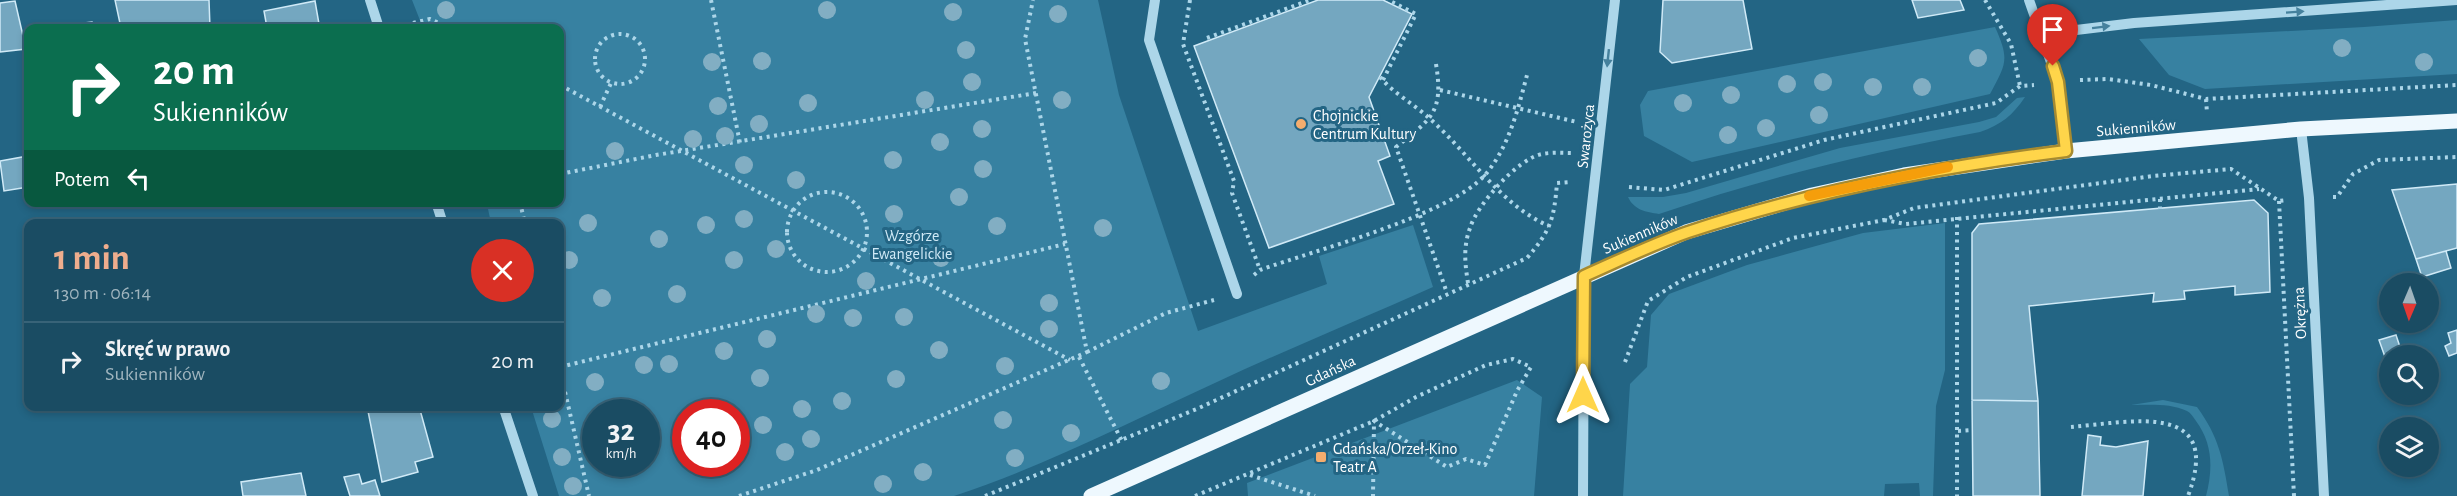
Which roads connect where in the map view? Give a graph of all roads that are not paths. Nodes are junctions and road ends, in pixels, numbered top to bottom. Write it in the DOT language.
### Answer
graph roads {
  1 [pos="370,0"];
  2 [pos="1155,0"];
  3 [pos="1615,0"];
  4 [pos="2029,0"];
  5 [pos="2457,0"];
  6 [pos="378,24"];
  7 [pos="2043,34"];
  8 [pos="2457,121"];
  9 [pos="2301,129"];
  10 [pos="2066,151"];
  11 [pos="1584,276"];
  12 [pos="1237,294"];
  13 [pos="505,411"];
  14 [pos="533,496"];
  15 [pos="1091,496"];
  16 [pos="1583,496"];
  17 [pos="2324,496"];
  1 -- 6 [label="street"];
  2 -- 12 [label="street"];
  3 -- 11 [label="street, Swarożyca, one-way"];
  4 -- 7 [label="street"];
  7 -- 5 [label="street, one-way"];
  7 -- 10 [label="street"];
  8 -- 9 [label="main road, Sukienników"];
  9 -- 10 [label="main road, Sukienników"];
  9 -- 17 [label="street, Okrężna"];
  10 -- 11 [label="main road, Sukienników"];
  11 -- 15 [label="main road, Gdańska"];
  11 -- 16 [label="street, Swarożyca"];
  13 -- 14 [label="street"];
}
